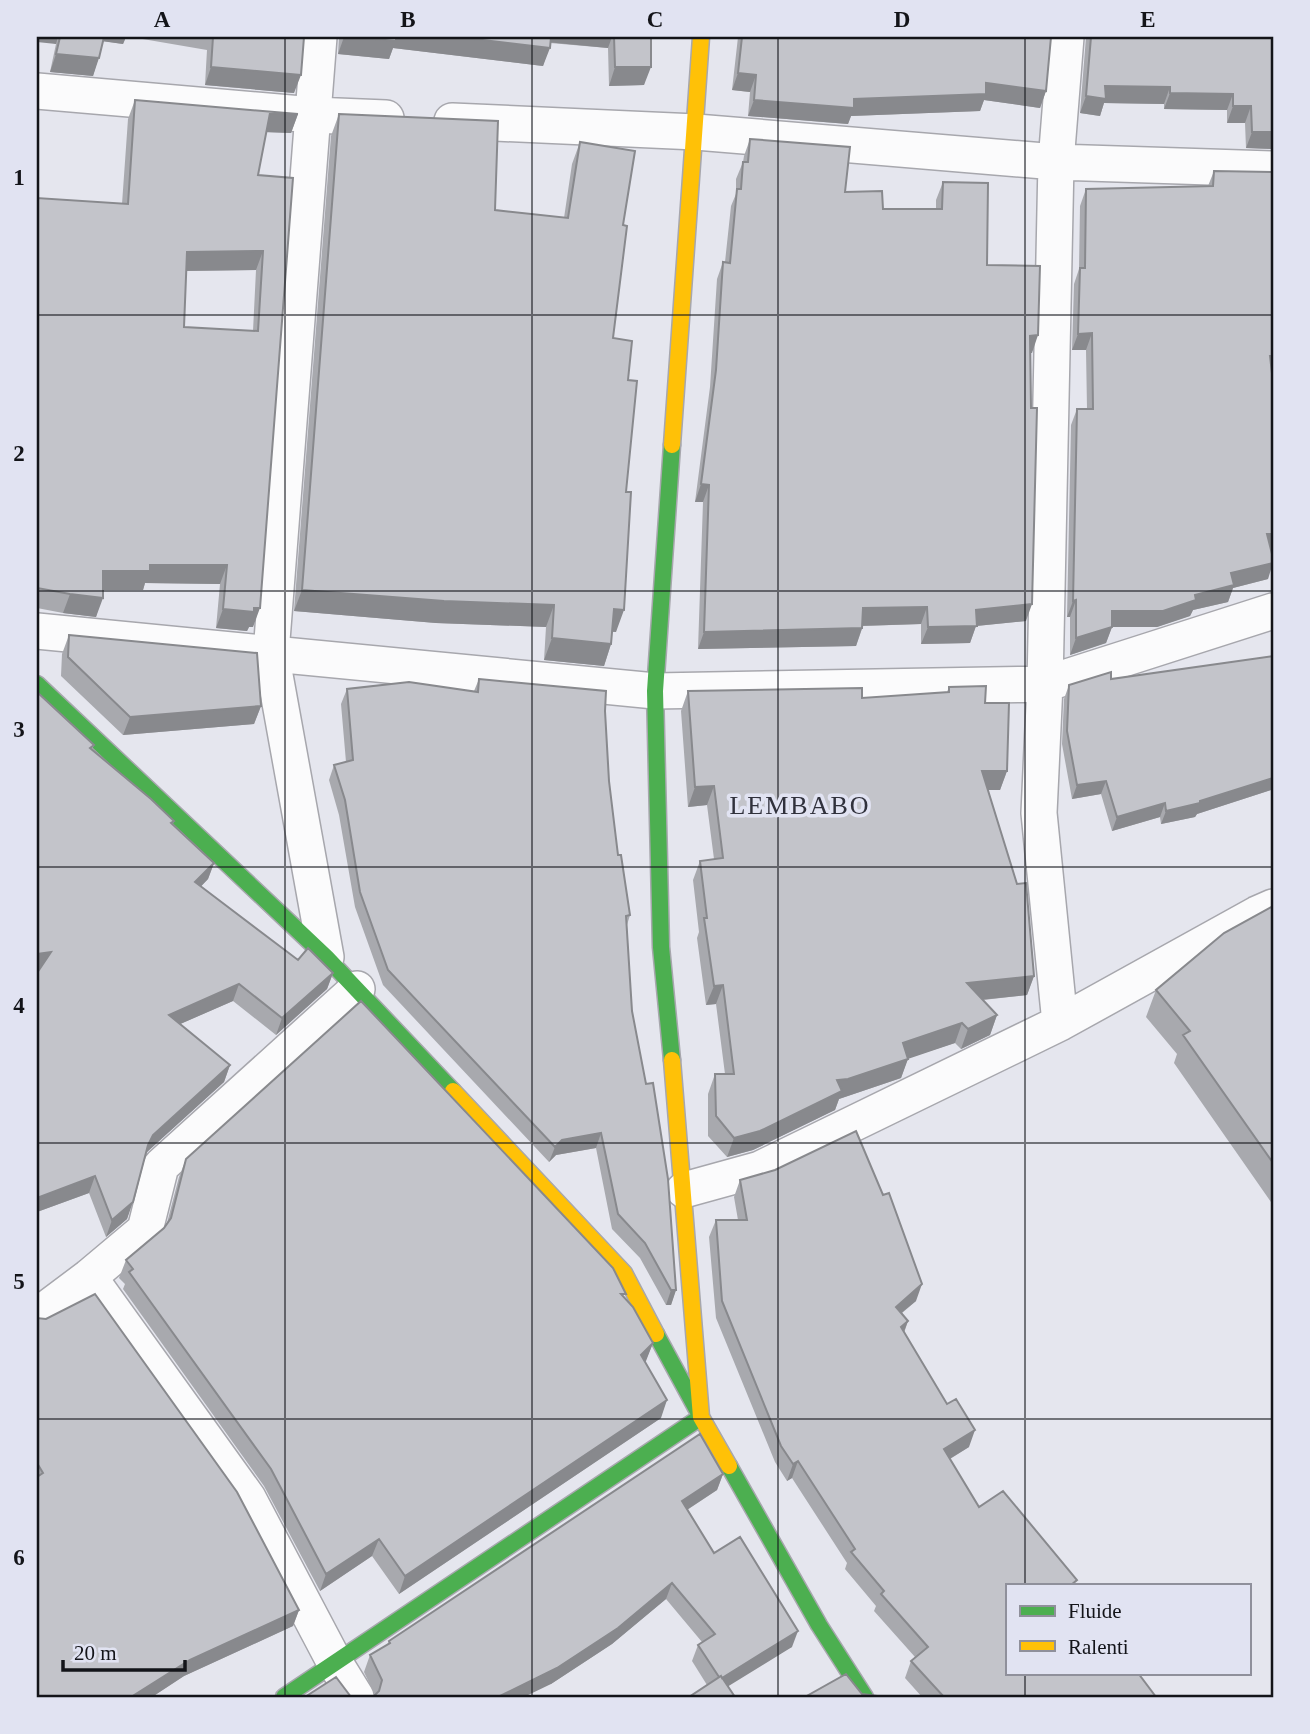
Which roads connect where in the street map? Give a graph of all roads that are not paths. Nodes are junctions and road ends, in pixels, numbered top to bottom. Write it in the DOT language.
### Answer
graph roads {
  1 [pos="319,37"];
  2 [pos="701,37"];
  3 [pos="1066,37"];
  4 [pos="37,91"];
  5 [pos="313,115"];
  6 [pos="696,132"];
  7 [pos="1056,163"];
  8 [pos="1273,169"];
  9 [pos="1273,611"];
  10 [pos="37,631"];
  11 [pos="271,653"];
  12 [pos="37,684"];
  13 [pos="1045,684"];
  14 [pos="655,691"];
  15 [pos="1273,907"];
  16 [pos="326,957"];
  17 [pos="357,989"];
  18 [pos="1060,1023"];
  19 [pos="684,1190"];
  20 [pos="89,1278"];
  21 [pos="37,1316"];
  22 [pos="701,1418"];
  23 [pos="335,1663"];
  24 [pos="284,1697"];
  25 [pos="356,1697"];
  26 [pos="865,1697"];
  1 -- 5 [label="street"];
  2 -- 6 [label="street"];
  3 -- 7 [label="street"];
  4 -- 5 [label="street"];
  5 -- 6 [label="street"];
  5 -- 11 [label="street"];
  6 -- 7 [label="street"];
  6 -- 14 [label="street"];
  7 -- 8 [label="street"];
  7 -- 13 [label="street"];
  9 -- 13 [label="street"];
  10 -- 11 [label="street"];
  11 -- 14 [label="street"];
  11 -- 16 [label="street"];
  12 -- 16 [label="street"];
  13 -- 14 [label="street"];
  13 -- 18 [label="street"];
  14 -- 19 [label="street"];
  15 -- 18 [label="street"];
  16 -- 17 [label="street"];
  17 -- 20 [label="street"];
  17 -- 22 [label="street"];
  18 -- 19 [label="street"];
  19 -- 22 [label="street"];
  20 -- 21 [label="street"];
  20 -- 23 [label="street"];
  22 -- 23 [label="street"];
  22 -- 26 [label="street"];
  23 -- 24 [label="street"];
  23 -- 25 [label="street"];
}
